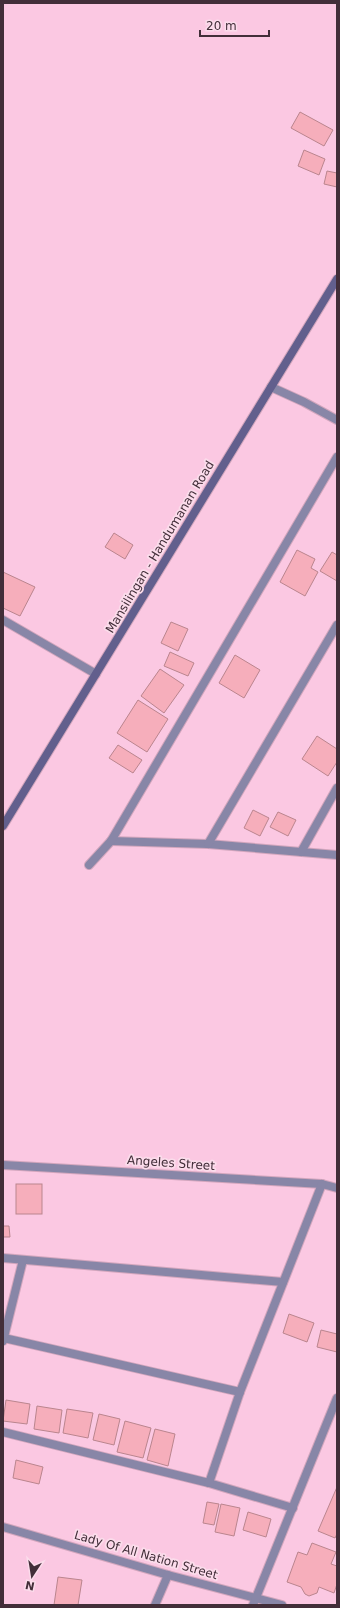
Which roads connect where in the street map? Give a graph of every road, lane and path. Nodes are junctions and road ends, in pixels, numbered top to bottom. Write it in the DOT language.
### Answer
graph roads {
  1 [pos="337,279"];
  2 [pos="271,387"];
  3 [pos="337,420"];
  4 [pos="337,457"];
  5 [pos="3,620"];
  6 [pos="337,625"];
  7 [pos="96,674"];
  8 [pos="337,788"];
  9 [pos="3,826"];
  10 [pos="111,841"];
  11 [pos="208,844"];
  12 [pos="301,852"];
  13 [pos="337,855"];
  14 [pos="89,865"];
  15 [pos="3,1165"];
  16 [pos="322,1184"];
  17 [pos="337,1188"];
  18 [pos="3,1258"];
  19 [pos="23,1260"];
  20 [pos="283,1282"];
  21 [pos="3,1340"];
  22 [pos="240,1392"];
  23 [pos="337,1398"];
  24 [pos="3,1432"];
  25 [pos="209,1483"];
  26 [pos="293,1508"];
  27 [pos="3,1527"];
  28 [pos="168,1575"];
  29 [pos="254,1601"];
  30 [pos="155,1605"];
  31 [pos="282,1605"];
  1 -- 2 [label="street, Mansilingan - Handumanan Road"];
  2 -- 3 [label="street"];
  2 -- 7 [label="street, Mansilingan - Handumanan Road"];
  4 -- 10 [label="street"];
  5 -- 7 [label="street"];
  6 -- 11 [label="street"];
  7 -- 9 [label="street, Mansilingan - Handumanan Road"];
  8 -- 12 [label="street"];
  10 -- 11 [label="street"];
  10 -- 14 [label="street"];
  11 -- 12 [label="street"];
  12 -- 13 [label="street"];
  15 -- 16 [label="street, Angeles Street"];
  16 -- 17 [label="street, Angeles Street"];
  16 -- 20 [label="street"];
  18 -- 19 [label="street"];
  19 -- 20 [label="street"];
  19 -- 21 [label="street"];
  20 -- 22 [label="street"];
  21 -- 22 [label="street"];
  22 -- 25 [label="street"];
  23 -- 26 [label="street"];
  24 -- 25 [label="street"];
  25 -- 26 [label="street"];
  26 -- 29 [label="street"];
  27 -- 28 [label="street, Lady Of All Nation Street"];
  28 -- 29 [label="street, Lady Of All Nation Street"];
  28 -- 30 [label="street"];
  29 -- 31 [label="street, Lady Of All Nation Street"];
}
